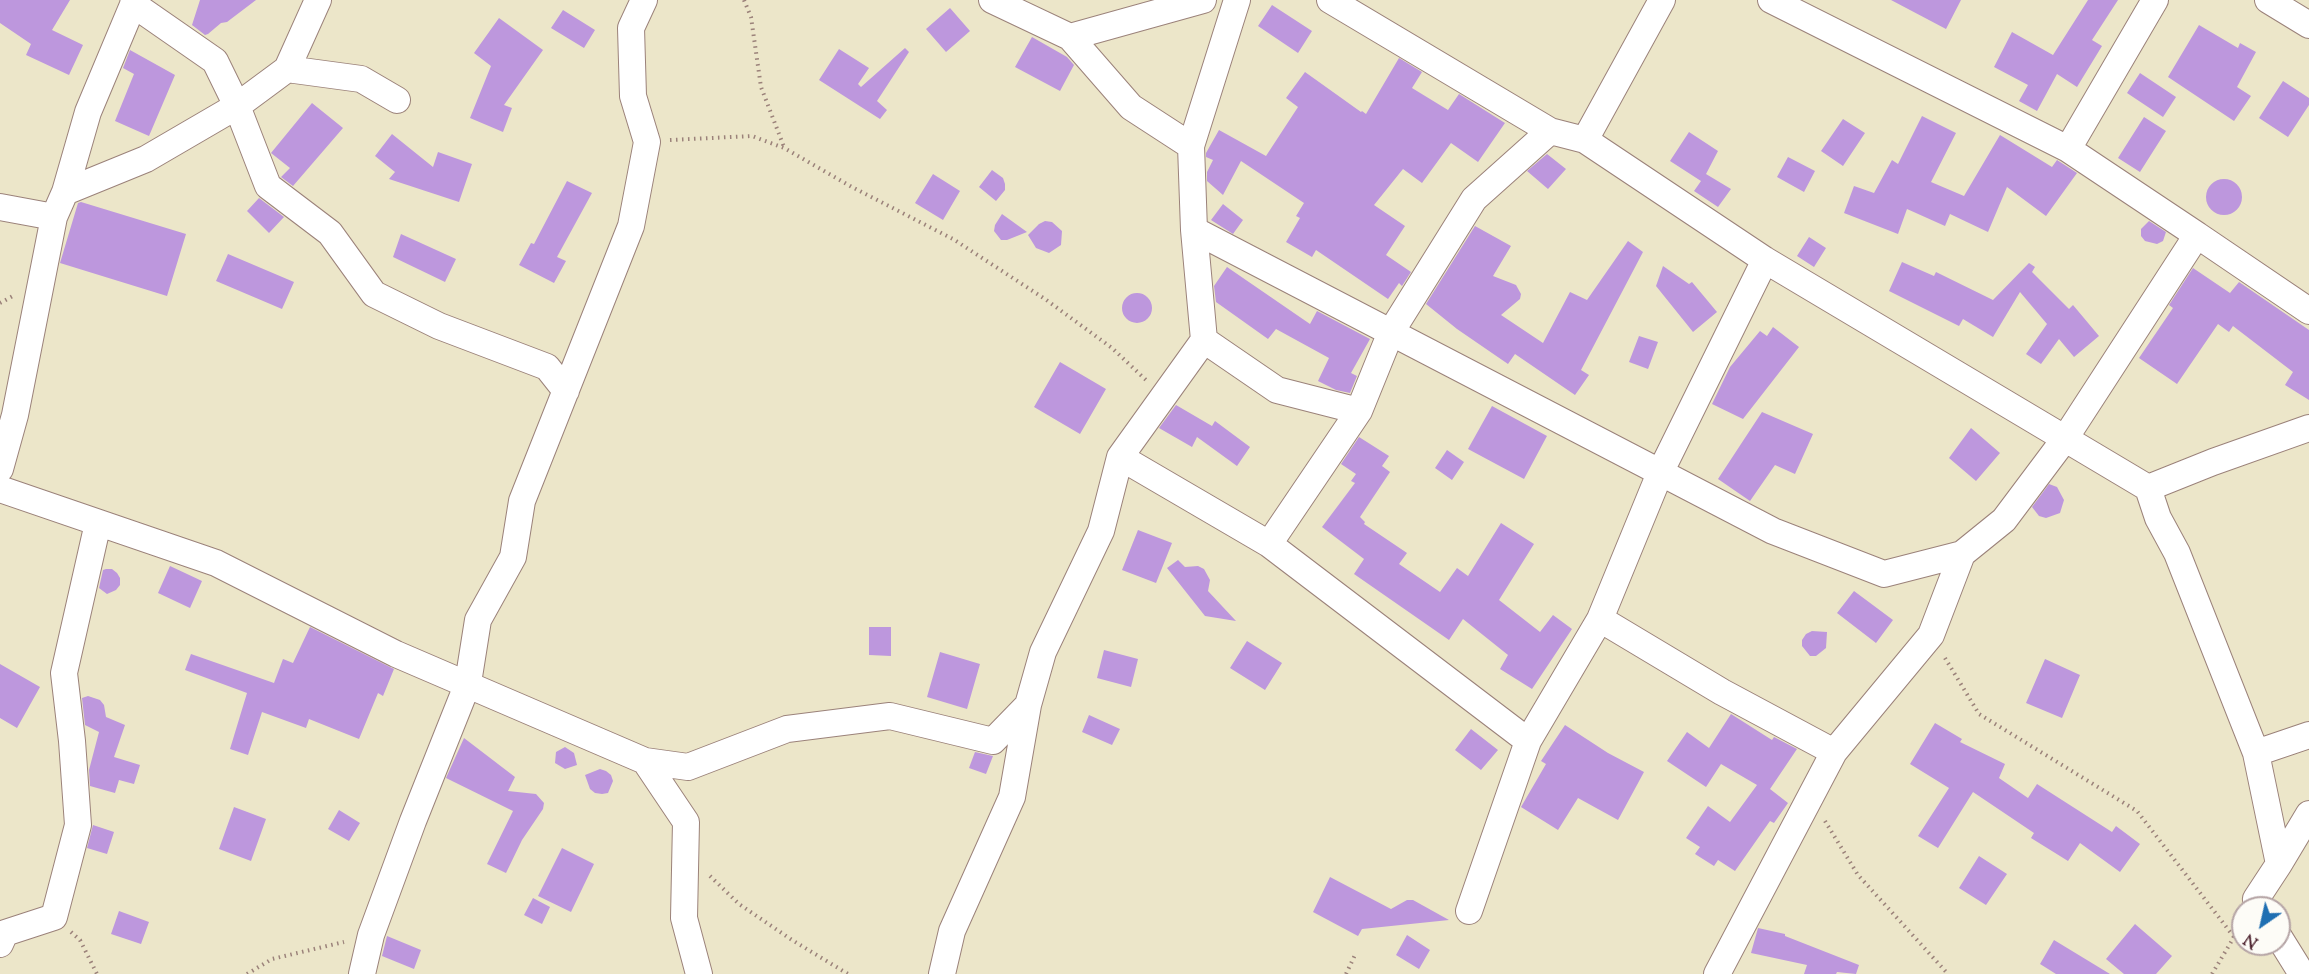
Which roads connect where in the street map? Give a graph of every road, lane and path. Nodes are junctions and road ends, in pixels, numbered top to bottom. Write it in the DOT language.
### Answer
graph roads {
  1 [pos="318,0"];
  2 [pos="644,0"];
  3 [pos="744,0"];
  4 [pos="992,0"];
  5 [pos="1203,0"];
  6 [pos="1237,0"];
  7 [pos="1330,0"];
  8 [pos="1662,0"];
  9 [pos="1772,0"];
  10 [pos="2155,0"];
  11 [pos="2268,0"];
  12 [pos="134,2"];
  13 [pos="2309,25"];
  14 [pos="1070,37"];
  15 [pos="286,69"];
  16 [pos="397,100"];
  17 [pos="237,106"];
  18 [pos="1550,131"];
  19 [pos="1585,140"];
  20 [pos="646,142"];
  21 [pos="1191,146"];
  22 [pos="784,148"];
  23 [pos="2068,149"];
  24 [pos="65,192"];
  25 [pos="0,207"];
  26 [pos="54,217"];
  27 [pos="1194,230"];
  28 [pos="2196,235"];
  29 [pos="1765,260"];
  30 [pos="2309,311"];
  31 [pos="1390,332"];
  32 [pos="1204,340"];
  33 [pos="566,391"];
  34 [pos="1164,397"];
  35 [pos="1359,411"];
  36 [pos="2309,428"];
  37 [pos="2064,440"];
  38 [pos="1120,457"];
  39 [pos="0,469"];
  40 [pos="1660,473"];
  41 [pos="2148,488"];
  42 [pos="0,489"];
  43 [pos="98,523"];
  44 [pos="1269,544"];
  45 [pos="1962,554"];
  46 [pos="1600,620"];
  47 [pos="1931,634"];
  48 [pos="468,683"];
  49 [pos="1028,705"];
  50 [pos="2309,735"];
  51 [pos="1527,741"];
  52 [pos="1834,752"];
  53 [pos="2256,753"];
  54 [pos="645,761"];
  55 [pos="1810,796"];
  56 [pos="2309,814"];
  57 [pos="685,851"];
  58 [pos="2279,864"];
  59 [pos="2258,896"];
  60 [pos="1469,911"];
  61 [pos="54,917"];
  62 [pos="2231,933"];
  63 [pos="371,935"];
  64 [pos="2231,942"];
  65 [pos="0,944"];
  66 [pos="1355,955"];
  67 [pos="2291,956"];
  68 [pos="97,974"];
  69 [pos="247,974"];
  70 [pos="362,974"];
  71 [pos="699,974"];
  72 [pos="848,974"];
  73 [pos="942,974"];
  74 [pos="1346,974"];
  75 [pos="1717,974"];
  76 [pos="1948,974"];
  77 [pos="2212,974"];
  78 [pos="2302,974"];
  1 -- 15 [label="street"];
  2 -- 20 [label="street"];
  3 -- 22 [label="path"];
  4 -- 14 [label="street"];
  5 -- 14 [label="street"];
  6 -- 21 [label="street"];
  7 -- 18 [label="street"];
  8 -- 19 [label="street"];
  9 -- 23 [label="street"];
  10 -- 23 [label="street"];
  11 -- 13 [label="street"];
  12 -- 17 [label="street"];
  12 -- 24 [label="street"];
  14 -- 21 [label="street"];
  15 -- 16 [label="street"];
  15 -- 17 [label="street"];
  17 -- 24 [label="street"];
  17 -- 33 [label="street"];
  18 -- 19 [label="street"];
  18 -- 31 [label="street"];
  19 -- 29 [label="street"];
  20 -- 22 [label="path"];
  20 -- 33 [label="street"];
  21 -- 27 [label="street"];
  22 -- 34 [label="path"];
  23 -- 28 [label="street"];
  24 -- 26 [label="street"];
  25 -- 26 [label="street"];
  26 -- 39 [label="street"];
  27 -- 31 [label="street"];
  27 -- 32 [label="street"];
  28 -- 30 [label="street"];
  28 -- 37 [label="street"];
  29 -- 37 [label="street"];
  29 -- 40 [label="street"];
  31 -- 35 [label="street"];
  31 -- 40 [label="street"];
  32 -- 34 [label="street"];
  32 -- 35 [label="street"];
  33 -- 48 [label="street"];
  34 -- 38 [label="street"];
  35 -- 44 [label="street"];
  36 -- 41 [label="street"];
  37 -- 41 [label="street"];
  37 -- 45 [label="street"];
  38 -- 44 [label="street"];
  38 -- 49 [label="street"];
  40 -- 45 [label="street"];
  40 -- 46 [label="street"];
  41 -- 53 [label="street"];
  42 -- 43 [label="street"];
  43 -- 48 [label="street"];
  43 -- 61 [label="street"];
  44 -- 51 [label="street"];
  45 -- 47 [label="street"];
  46 -- 51 [label="street"];
  46 -- 52 [label="street"];
  47 -- 52 [label="street"];
  47 -- 62 [label="path"];
  48 -- 54 [label="street"];
  48 -- 63 [label="street"];
  49 -- 54 [label="street"];
  49 -- 73 [label="street"];
  50 -- 53 [label="street"];
  51 -- 60 [label="street"];
  52 -- 55 [label="street"];
  53 -- 58 [label="street"];
  54 -- 57 [label="street"];
  55 -- 75 [label="street"];
  55 -- 76 [label="path"];
  56 -- 58 [label="street"];
  57 -- 71 [label="street"];
  57 -- 72 [label="path"];
  58 -- 59 [label="street"];
  61 -- 65 [label="street"];
  61 -- 68 [label="path"];
  63 -- 69 [label="path"];
  63 -- 70 [label="street"];
  64 -- 77 [label="path"];
  66 -- 74 [label="path"];
  67 -- 78 [label="street"];
}
